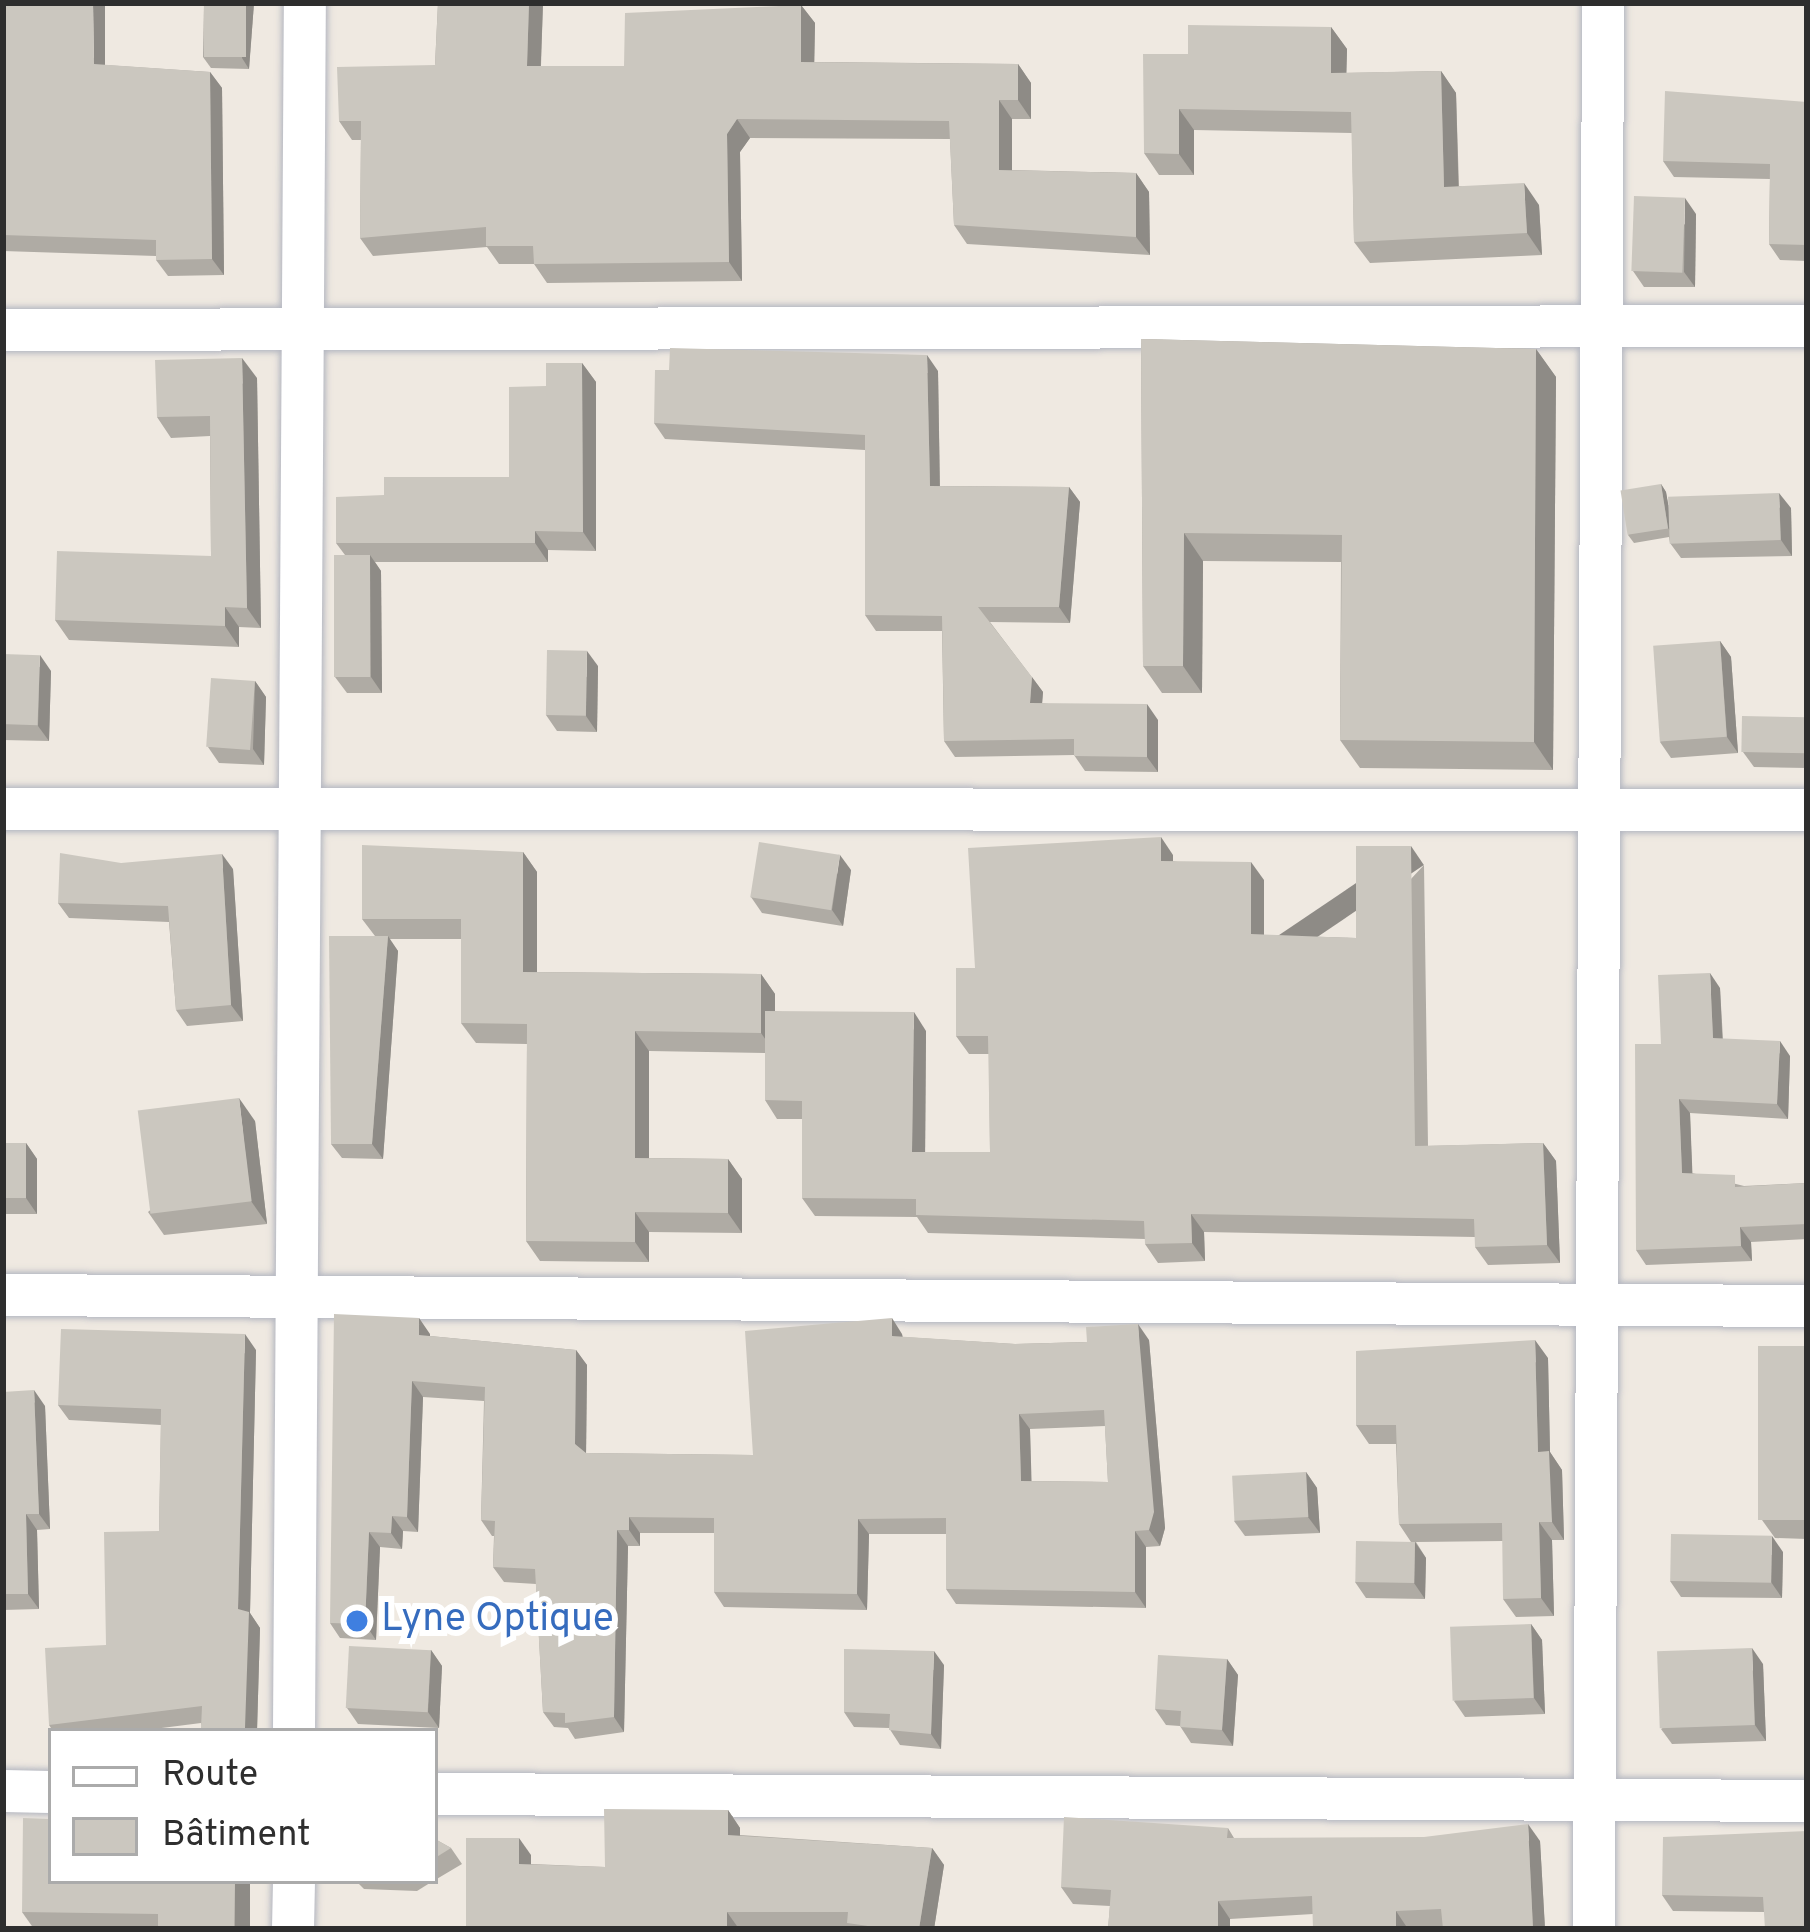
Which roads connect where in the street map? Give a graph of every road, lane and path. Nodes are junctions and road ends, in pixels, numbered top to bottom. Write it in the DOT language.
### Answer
graph roads {
  1 [pos="304,3"];
  2 [pos="1603,3"];
  3 [pos="1601,326"];
  4 [pos="1807,326"];
  5 [pos="3,330"];
  6 [pos="302,335"];
  7 [pos="3,808"];
  8 [pos="298,809"];
  9 [pos="1598,810"];
  10 [pos="1807,811"];
  11 [pos="3,1294"];
  12 [pos="297,1297"];
  13 [pos="1596,1306"];
  14 [pos="1807,1306"];
  15 [pos="295,1728"];
  16 [pos="3,1791"];
  17 [pos="48,1792"];
  18 [pos="438,1794"];
  19 [pos="1592,1801"];
  20 [pos="1807,1801"];
  21 [pos="294,1884"];
  22 [pos="293,1929"];
  23 [pos="1594,1929"];
  1 -- 6 [label="street"];
  2 -- 3 [label="street"];
  3 -- 4 [label="street"];
  3 -- 6 [label="street"];
  3 -- 9 [label="street"];
  5 -- 6 [label="street"];
  6 -- 8 [label="street"];
  7 -- 8 [label="street"];
  8 -- 9 [label="street"];
  8 -- 12 [label="street"];
  9 -- 10 [label="street"];
  9 -- 13 [label="street"];
  11 -- 12 [label="street"];
  12 -- 13 [label="street"];
  12 -- 15 [label="street"];
  13 -- 14 [label="street"];
  13 -- 19 [label="street"];
  16 -- 17 [label="street"];
  18 -- 19 [label="street"];
  19 -- 20 [label="street"];
  19 -- 23 [label="street"];
  21 -- 22 [label="street"];
}
